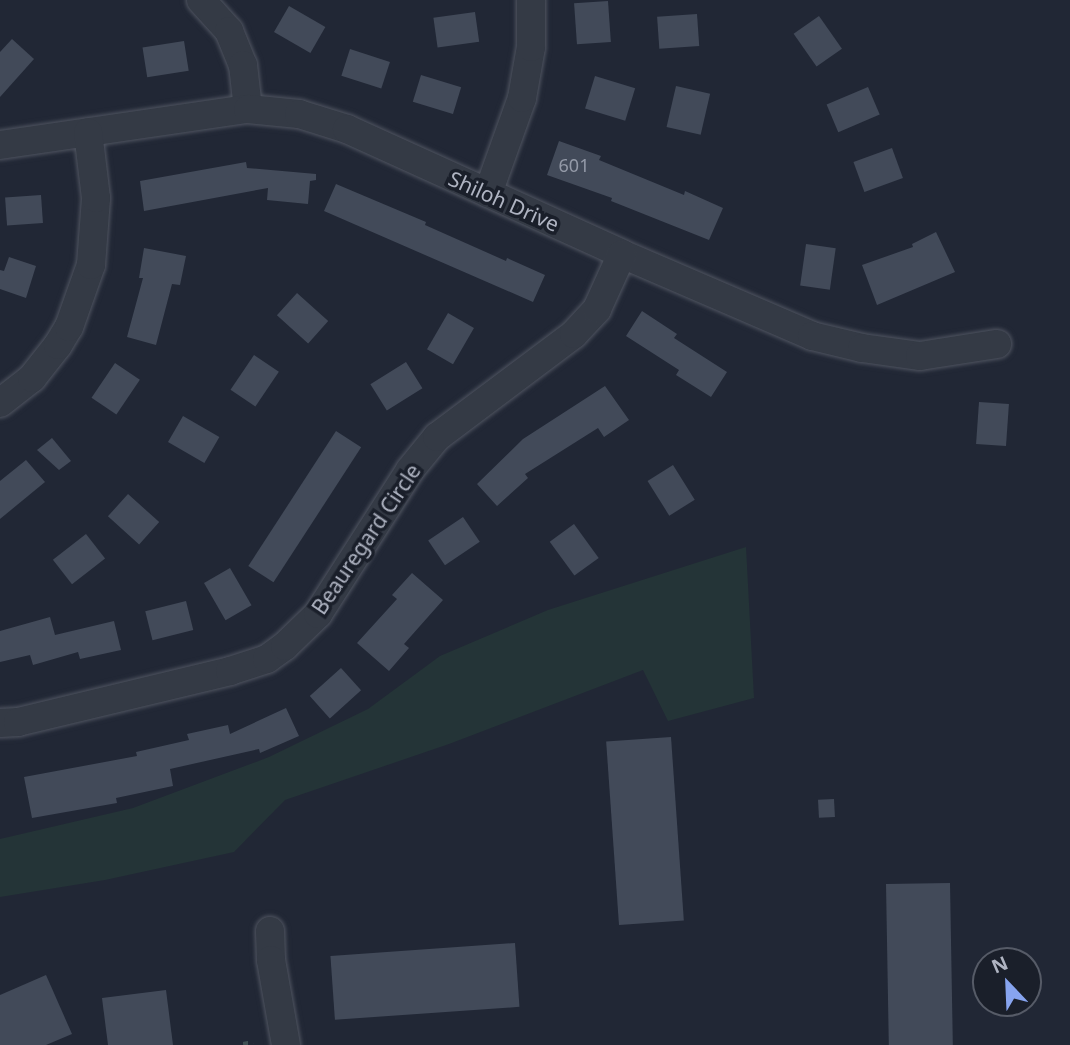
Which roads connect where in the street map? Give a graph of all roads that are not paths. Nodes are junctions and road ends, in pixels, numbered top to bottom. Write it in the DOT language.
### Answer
graph roads {
  1 [pos="201,0"];
  2 [pos="531,0"];
  3 [pos="248,109"];
  4 [pos="88,132"];
  5 [pos="0,145"];
  6 [pos="488,193"];
  7 [pos="622,254"];
  8 [pos="997,344"];
  9 [pos="0,403"];
  10 [pos="0,723"];
  11 [pos="270,931"];
  12 [pos="286,1045"];
  1 -- 3 [label="street"];
  2 -- 6 [label="street"];
  3 -- 4 [label="street, Shiloh Drive"];
  3 -- 6 [label="street, Shiloh Drive"];
  4 -- 5 [label="street, Shiloh Drive"];
  4 -- 9 [label="street"];
  6 -- 7 [label="street, Shiloh Drive"];
  7 -- 8 [label="street, Shiloh Drive"];
  7 -- 10 [label="street, Beauregard Circle"];
  11 -- 12 [label="street"];
}
